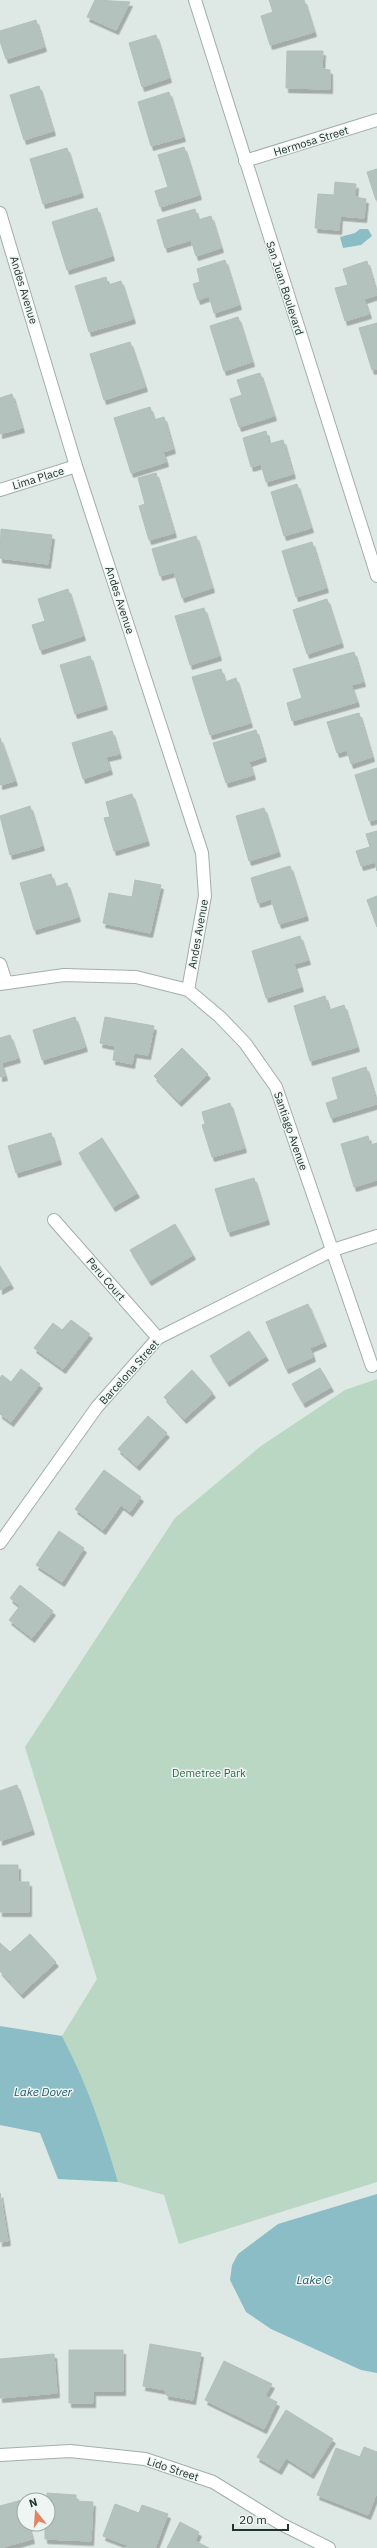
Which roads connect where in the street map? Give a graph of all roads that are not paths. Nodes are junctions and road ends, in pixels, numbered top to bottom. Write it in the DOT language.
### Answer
graph roads {
  1 [pos="195,0"];
  2 [pos="377,120"];
  3 [pos="245,161"];
  4 [pos="0,213"];
  5 [pos="3,234"];
  6 [pos="76,466"];
  7 [pos="0,490"];
  8 [pos="377,576"];
  9 [pos="0,964"];
  10 [pos="3,983"];
  11 [pos="188,990"];
  12 [pos="54,1220"];
  13 [pos="377,1236"];
  14 [pos="333,1250"];
  15 [pos="158,1338"];
  16 [pos="372,1366"];
  17 [pos="0,1543"];
  18 [pos="0,2455"];
  19 [pos="329,2548"];
  1 -- 3 [label="street, San Juan Boulevard"];
  2 -- 3 [label="street, Hermosa Street"];
  3 -- 8 [label="street, San Juan Boulevard"];
  4 -- 5 [label="street, Andes Avenue"];
  5 -- 6 [label="street, Andes Avenue"];
  6 -- 7 [label="street, Lima Place"];
  6 -- 11 [label="street, Andes Avenue"];
  9 -- 10 [label="street"];
  10 -- 11 [label="street, Santiago Avenue"];
  11 -- 14 [label="street, Santiago Avenue"];
  12 -- 15 [label="street, Peru Court"];
  13 -- 14 [label="street, Barcelona Street"];
  14 -- 15 [label="street, Barcelona Street"];
  14 -- 16 [label="street, Santiago Avenue"];
  15 -- 17 [label="street, Barcelona Street"];
  18 -- 19 [label="street, Lido Street"];
}
